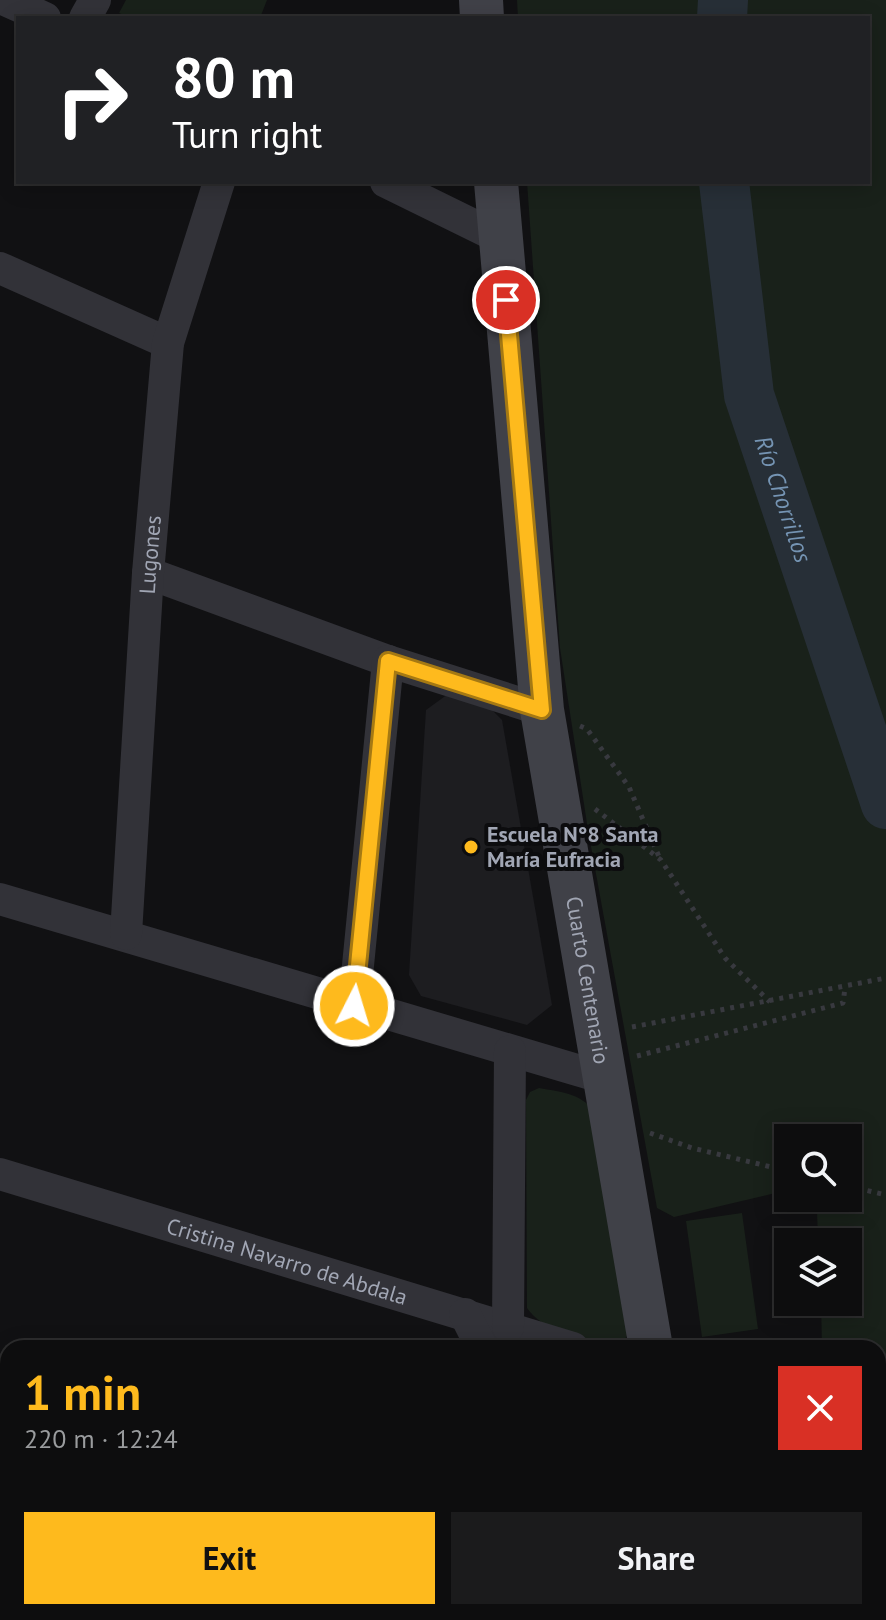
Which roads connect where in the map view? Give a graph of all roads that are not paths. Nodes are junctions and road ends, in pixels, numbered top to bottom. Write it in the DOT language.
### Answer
graph roads {
  1 [pos="5,0"];
  2 [pos="41,16"];
  3 [pos="218,184"];
  4 [pos="390,184"];
  5 [pos="496,184"];
  6 [pos="500,238"];
  7 [pos="0,268"];
  8 [pos="168,343"];
  9 [pos="148,573"];
  10 [pos="388,661"];
  11 [pos="542,710"];
  12 [pos="0,899"];
  13 [pos="126,934"];
  14 [pos="354,1006"];
  15 [pos="510,1051"];
  16 [pos="603,1074"];
  17 [pos="0,1174"];
  18 [pos="465,1314"];
  19 [pos="508,1327"];
  20 [pos="478,1340"];
  21 [pos="548,1340"];
  22 [pos="650,1340"];
  1 -- 2 [label="street"];
  3 -- 8 [label="street, Lugones"];
  4 -- 6 [label="street"];
  5 -- 6 [label="main road, Cuarto Centenario"];
  6 -- 11 [label="main road, Cuarto Centenario"];
  7 -- 8 [label="street"];
  8 -- 9 [label="street, Lugones"];
  9 -- 10 [label="street"];
  9 -- 13 [label="street, Lugones"];
  10 -- 11 [label="street"];
  10 -- 14 [label="street"];
  11 -- 16 [label="main road, Cuarto Centenario"];
  12 -- 13 [label="street"];
  13 -- 14 [label="street"];
  14 -- 15 [label="street"];
  15 -- 16 [label="street"];
  15 -- 19 [label="street"];
  16 -- 22 [label="main road, Cuarto Centenario"];
  17 -- 18 [label="street, Cristina Navarro de Abdala"];
  18 -- 19 [label="street, Cristina Navarro de Abdala"];
  18 -- 20 [label="street"];
  19 -- 21 [label="street, Cristina Navarro de Abdala"];
}
